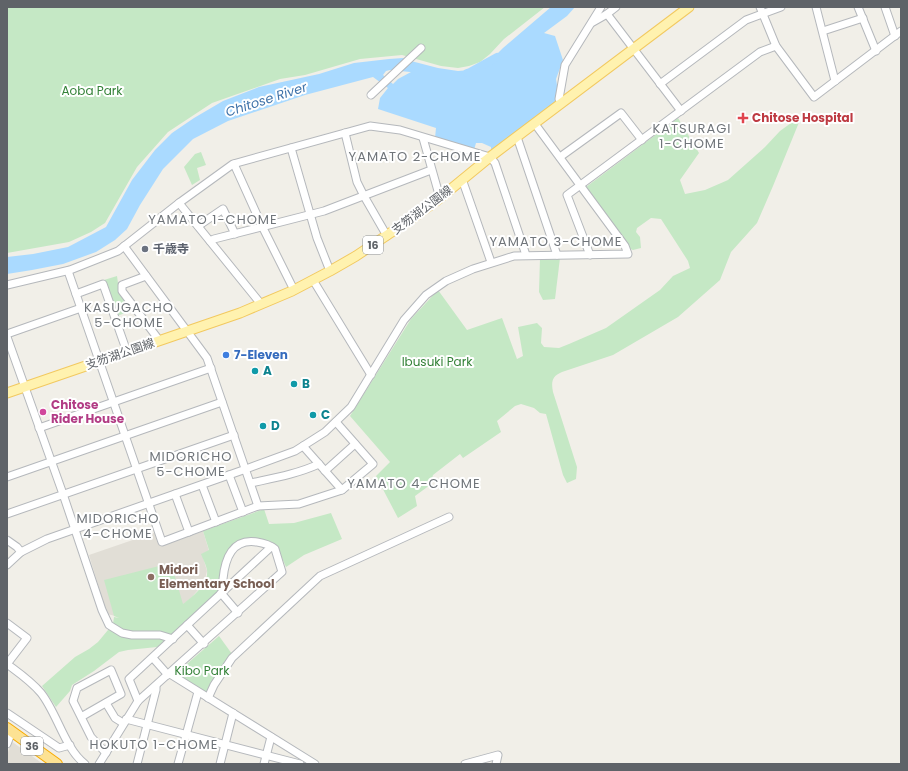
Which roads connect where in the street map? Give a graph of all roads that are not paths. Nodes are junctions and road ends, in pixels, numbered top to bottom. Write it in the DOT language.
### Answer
graph roads {
  1 [pos="601,7"];
  2 [pos="616,7"];
  3 [pos="687,7"];
  4 [pos="781,7"];
  5 [pos="816,7"];
  6 [pos="858,7"];
  7 [pos="885,7"];
  8 [pos="761,10"];
  9 [pos="607,14"];
  10 [pos="862,18"];
  11 [pos="591,22"];
  12 [pos="822,31"];
  13 [pos="898,34"];
  14 [pos="776,46"];
  15 [pos="421,48"];
  16 [pos="633,49"];
  17 [pos="876,51"];
  18 [pos="835,81"];
  19 [pos="660,84"];
  20 [pos="373,93"];
  21 [pos="562,103"];
  22 [pos="681,111"];
  23 [pos="536,124"];
  24 [pos="345,133"];
  25 [pos="517,137"];
  26 [pos="423,138"];
  27 [pos="642,140"];
  28 [pos="291,148"];
  29 [pos="490,157"];
  30 [pos="560,157"];
  31 [pos="234,164"];
  32 [pos="431,170"];
  33 [pos="462,179"];
  34 [pos="582,185"];
  35 [pos="364,196"];
  36 [pos="440,198"];
  37 [pos="179,203"];
  38 [pos="310,214"];
  39 [pos="198,226"];
  40 [pos="262,226"];
  41 [pos="235,234"];
  42 [pos="386,236"];
  43 [pos="210,241"];
  44 [pos="124,246"];
  45 [pos="526,255"];
  46 [pos="557,255"];
  47 [pos="590,255"];
  48 [pos="491,262"];
  49 [pos="68,271"];
  50 [pos="330,271"];
  51 [pos="146,276"];
  52 [pos="313,280"];
  53 [pos="7,285"];
  54 [pos="294,290"];
  55 [pos="76,294"];
  56 [pos="261,304"];
  57 [pos="80,308"];
  58 [pos="187,330"];
  59 [pos="7,336"];
  60 [pos="159,340"];
  61 [pos="127,352"];
  62 [pos="98,361"];
  63 [pos="211,368"];
  64 [pos="371,375"];
  65 [pos="25,387"];
  66 [pos="7,393"];
  67 [pos="114,402"];
  68 [pos="222,402"];
  69 [pos="336,422"];
  70 [pos="39,428"];
  71 [pos="234,435"];
  72 [pos="126,436"];
  73 [pos="355,444"];
  74 [pos="303,446"];
  75 [pos="51,462"];
  76 [pos="320,464"];
  77 [pos="137,469"];
  78 [pos="246,469"];
  79 [pos="325,471"];
  80 [pos="229,475"];
  81 [pos="7,477"];
  82 [pos="251,483"];
  83 [pos="202,485"];
  84 [pos="342,490"];
  85 [pos="63,494"];
  86 [pos="175,494"];
  87 [pos="148,504"];
  88 [pos="258,506"];
  89 [pos="243,512"];
  90 [pos="7,514"];
  91 [pos="449,517"];
  92 [pos="216,522"];
  93 [pos="75,530"];
  94 [pos="189,532"];
  95 [pos="7,540"];
  96 [pos="271,547"];
  97 [pos="21,552"];
  98 [pos="7,565"];
  99 [pos="222,593"];
  100 [pos="238,613"];
  101 [pos="7,623"];
  102 [pos="187,625"];
  103 [pos="173,639"];
  104 [pos="204,644"];
  105 [pos="153,658"];
  106 [pos="7,664"];
  107 [pos="169,674"];
  108 [pos="156,686"];
  109 [pos="198,692"];
  110 [pos="208,698"];
  111 [pos="138,701"];
  112 [pos="106,703"];
  113 [pos="7,712"];
  114 [pos="233,713"];
  115 [pos="81,718"];
  116 [pos="124,721"];
  117 [pos="147,724"];
  118 [pos="9,730"];
  119 [pos="186,734"];
  120 [pos="271,737"];
  121 [pos="7,744"];
  122 [pos="225,744"];
  123 [pos="70,745"];
  124 [pos="106,752"];
  125 [pos="267,755"];
  126 [pos="304,761"];
  127 [pos="57,764"];
  128 [pos="85,764"];
  129 [pos="99,764"];
  130 [pos="137,764"];
  131 [pos="178,764"];
  132 [pos="220,764"];
  133 [pos="264,764"];
  134 [pos="300,764"];
  135 [pos="315,764"];
  136 [pos="466,764"];
  137 [pos="496,764"];
  1 -- 11 [label="street"];
  2 -- 9 [label="street"];
  3 -- 16 [label="main road, 支笏湖公園線 / 16"];
  4 -- 8 [label="street"];
  5 -- 12 [label="street"];
  6 -- 10 [label="street"];
  7 -- 13 [label="street"];
  8 -- 14 [label="street"];
  8 -- 19 [label="street"];
  9 -- 11 [label="street"];
  9 -- 16 [label="street"];
  10 -- 12 [label="street"];
  10 -- 17 [label="street"];
  11 -- 21 [label="street"];
  12 -- 18 [label="street"];
  13 -- 17 [label="street"];
  14 -- 18 [label="street"];
  14 -- 22 [label="street"];
  15 -- 20 [label="street"];
  16 -- 19 [label="street"];
  16 -- 21 [label="main road, 支笏湖公園線 / 16"];
  17 -- 18 [label="street"];
  19 -- 22 [label="street"];
  21 -- 23 [label="main road, 支笏湖公園線 / 16"];
  22 -- 27 [label="street"];
  23 -- 25 [label="main road, 支笏湖公園線 / 16"];
  23 -- 30 [label="street"];
  24 -- 26 [label="street"];
  24 -- 28 [label="street"];
  24 -- 35 [label="street"];
  25 -- 29 [label="main road, 支笏湖公園線 / 16"];
  25 -- 46 [label="street"];
  26 -- 29 [label="street"];
  26 -- 32 [label="street"];
  27 -- 30 [label="street"];
  27 -- 34 [label="street"];
  28 -- 31 [label="street"];
  28 -- 38 [label="street"];
  29 -- 33 [label="main road, 支笏湖公園線 / 16"];
  29 -- 45 [label="street"];
  30 -- 34 [label="street"];
  31 -- 37 [label="street"];
  31 -- 40 [label="street"];
  32 -- 35 [label="street"];
  32 -- 36 [label="street"];
  33 -- 36 [label="main road, 支笏湖公園線 / 16"];
  33 -- 48 [label="street"];
  34 -- 47 [label="street"];
  34 -- 47 [label="street"];
  35 -- 38 [label="street"];
  35 -- 42 [label="street"];
  36 -- 42 [label="main road, 支笏湖公園線 / 16"];
  37 -- 39 [label="street"];
  37 -- 44 [label="street"];
  38 -- 40 [label="street"];
  38 -- 50 [label="street"];
  39 -- 41 [label="street"];
  39 -- 43 [label="street"];
  40 -- 41 [label="street"];
  40 -- 54 [label="street"];
  41 -- 43 [label="street"];
  42 -- 50 [label="main road, 支笏湖公園線 / 16"];
  43 -- 56 [label="street"];
  44 -- 49 [label="street"];
  44 -- 51 [label="street"];
  45 -- 46 [label="street"];
  45 -- 48 [label="street"];
  46 -- 47 [label="street"];
  48 -- 64 [label="street"];
  49 -- 53 [label="street"];
  49 -- 55 [label="street"];
  50 -- 52 [label="main road, 支笏湖公園線 / 16"];
  51 -- 58 [label="street"];
  51 -- 60 [label="street"];
  52 -- 54 [label="main road, 支笏湖公園線 / 16"];
  52 -- 64 [label="street"];
  54 -- 56 [label="main road, 支笏湖公園線 / 16"];
  55 -- 57 [label="street"];
  55 -- 61 [label="street"];
  56 -- 58 [label="main road, 支笏湖公園線 / 16"];
  57 -- 59 [label="street"];
  57 -- 62 [label="street"];
  58 -- 60 [label="main road, 支笏湖公園線 / 16"];
  58 -- 63 [label="street"];
  59 -- 65 [label="street"];
  60 -- 61 [label="main road, 支笏湖公園線 / 16"];
  61 -- 62 [label="main road, 支笏湖公園線 / 16"];
  62 -- 65 [label="main road, 支笏湖公園線 / 16"];
  62 -- 67 [label="street"];
  63 -- 67 [label="street"];
  63 -- 68 [label="street"];
  64 -- 69 [label="street"];
  65 -- 66 [label="main road, 支笏湖公園線 / 16"];
  65 -- 70 [label="street"];
  67 -- 70 [label="street"];
  67 -- 72 [label="street"];
  68 -- 71 [label="street"];
  68 -- 72 [label="street"];
  69 -- 73 [label="street"];
  69 -- 74 [label="street"];
  70 -- 75 [label="street"];
  71 -- 77 [label="street"];
  71 -- 78 [label="street"];
  72 -- 75 [label="street"];
  72 -- 77 [label="street"];
  73 -- 79 [label="street"];
  73 -- 84 [label="street"];
  74 -- 76 [label="street"];
  74 -- 78 [label="street"];
  75 -- 81 [label="street"];
  75 -- 85 [label="street"];
  76 -- 79 [label="street"];
  76 -- 82 [label="street"];
  77 -- 85 [label="street"];
  77 -- 87 [label="street"];
  78 -- 80 [label="street"];
  78 -- 82 [label="street"];
  79 -- 84 [label="street"];
  80 -- 83 [label="street"];
  80 -- 89 [label="street"];
  82 -- 88 [label="street"];
  83 -- 86 [label="street"];
  83 -- 92 [label="street"];
  84 -- 88 [label="street"];
  85 -- 90 [label="street"];
  85 -- 93 [label="street"];
  86 -- 87 [label="street"];
  86 -- 94 [label="street"];
  87 -- 93 [label="street"];
  87 -- 94 [label="street"];
  88 -- 89 [label="street"];
  89 -- 92 [label="street"];
  91 -- 110 [label="street"];
  92 -- 94 [label="street"];
  93 -- 97 [label="street"];
  93 -- 103 [label="street"];
  95 -- 97 [label="street"];
  96 -- 99 [label="street"];
  96 -- 99 [label="street"];
  96 -- 100 [label="street"];
  97 -- 98 [label="street"];
  99 -- 100 [label="street"];
  99 -- 102 [label="street"];
  100 -- 104 [label="street"];
  101 -- 106 [label="street"];
  102 -- 103 [label="street"];
  102 -- 104 [label="street"];
  103 -- 105 [label="street"];
  104 -- 107 [label="street"];
  105 -- 107 [label="street"];
  105 -- 111 [label="street"];
  106 -- 123 [label="street"];
  107 -- 108 [label="street"];
  107 -- 109 [label="street"];
  108 -- 111 [label="street"];
  108 -- 117 [label="street"];
  109 -- 110 [label="street"];
  109 -- 119 [label="street"];
  110 -- 114 [label="street"];
  111 -- 116 [label="street"];
  112 -- 115 [label="street"];
  112 -- 115 [label="street"];
  112 -- 116 [label="street"];
  113 -- 123 [label="street"];
  114 -- 120 [label="street"];
  114 -- 122 [label="street"];
  115 -- 124 [label="street"];
  116 -- 117 [label="street"];
  116 -- 124 [label="street"];
  117 -- 119 [label="street"];
  117 -- 130 [label="street"];
  118 -- 121 [label="street"];
  118 -- 127 [label="highway, 36"];
  119 -- 122 [label="street"];
  119 -- 131 [label="street"];
  120 -- 125 [label="street"];
  120 -- 126 [label="street"];
  122 -- 125 [label="street"];
  122 -- 132 [label="street"];
  123 -- 128 [label="street"];
  124 -- 129 [label="street"];
  125 -- 133 [label="street"];
  125 -- 134 [label="street"];
  126 -- 135 [label="street"];
  136 -- 137 [label="street"];
}
